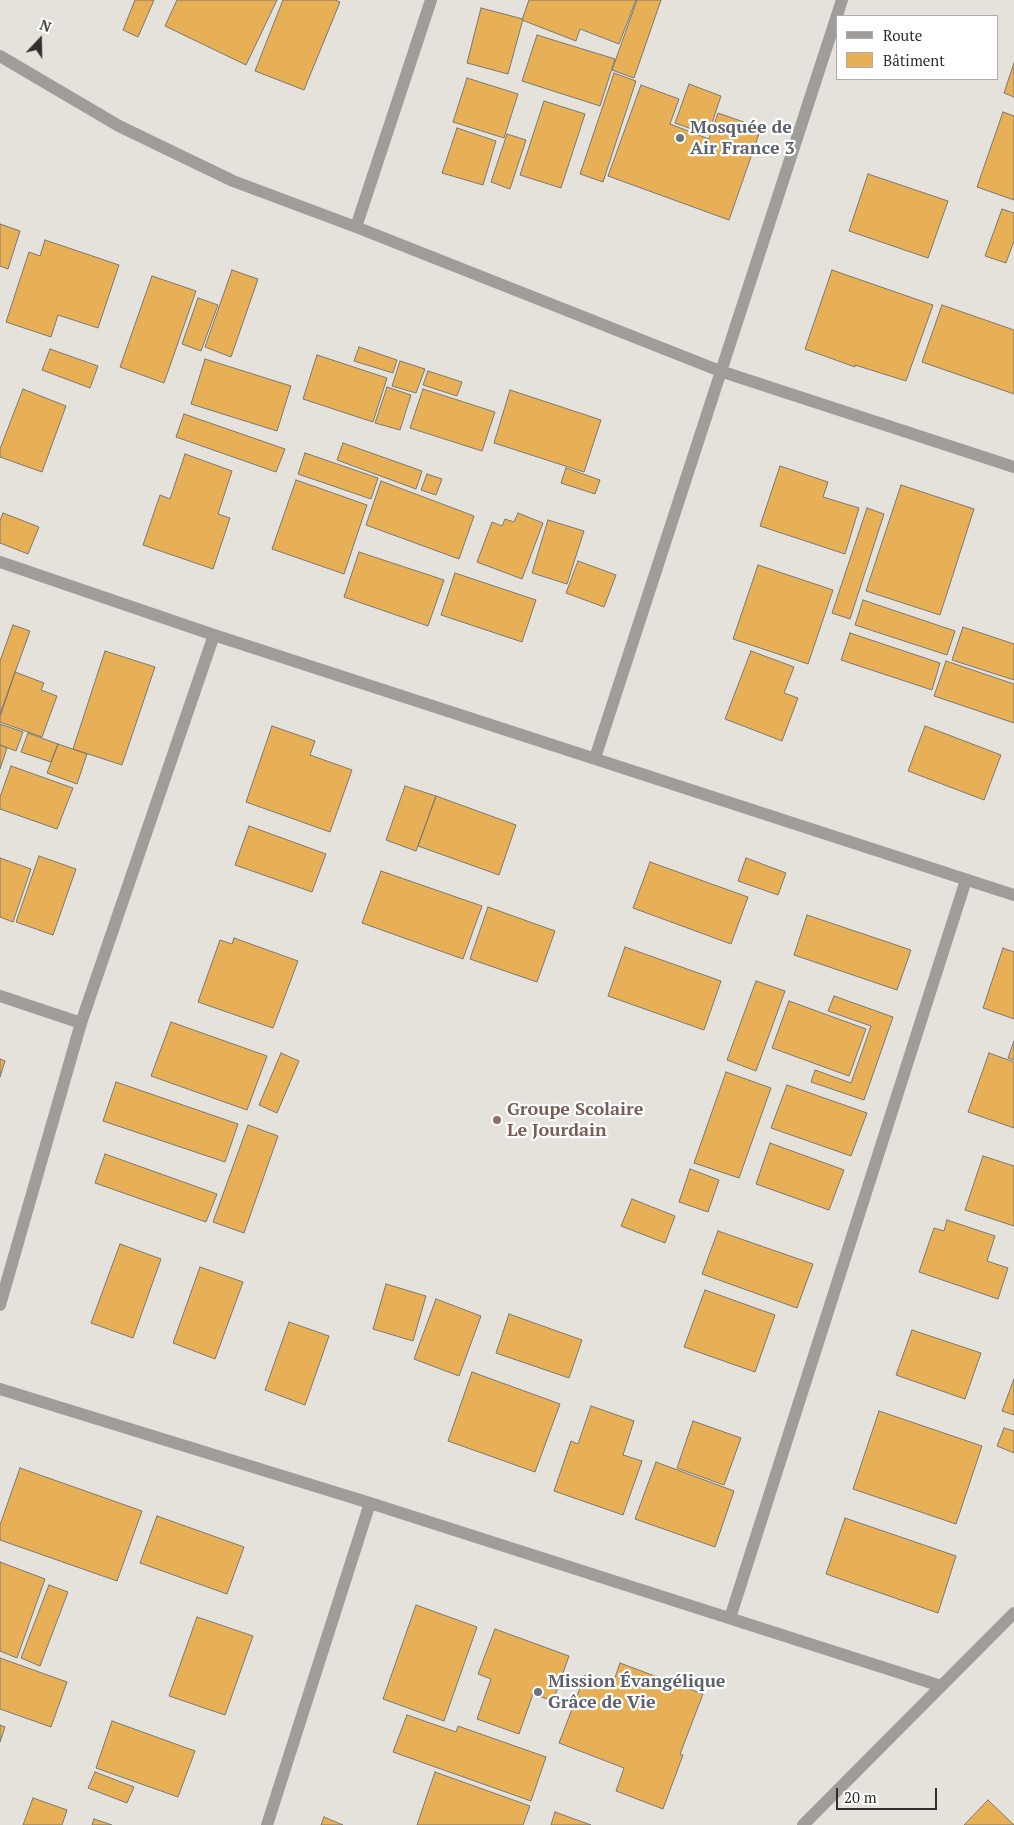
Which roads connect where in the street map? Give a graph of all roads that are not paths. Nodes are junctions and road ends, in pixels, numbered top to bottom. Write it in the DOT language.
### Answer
graph roads {
  1 [pos="431,0"];
  2 [pos="842,0"];
  3 [pos="837,15"];
  4 [pos="836,18"];
  5 [pos="0,56"];
  6 [pos="356,227"];
  7 [pos="720,371"];
  8 [pos="1014,467"];
  9 [pos="0,562"];
  10 [pos="214,635"];
  11 [pos="595,758"];
  12 [pos="966,880"];
  13 [pos="1014,895"];
  14 [pos="0,996"];
  15 [pos="81,1022"];
  16 [pos="0,1305"];
  17 [pos="0,1389"];
  18 [pos="370,1503"];
  19 [pos="1014,1614"];
  20 [pos="730,1618"];
  21 [pos="941,1686"];
  22 [pos="267,1825"];
  23 [pos="803,1825"];
  1 -- 6 [label="street"];
  2 -- 3 [label="street"];
  4 -- 7 [label="street"];
  5 -- 6 [label="street"];
  6 -- 7 [label="street"];
  7 -- 8 [label="street"];
  7 -- 11 [label="street"];
  9 -- 10 [label="street"];
  10 -- 11 [label="street"];
  10 -- 15 [label="street"];
  11 -- 12 [label="street"];
  12 -- 13 [label="street"];
  12 -- 20 [label="street"];
  14 -- 15 [label="street"];
  15 -- 16 [label="street"];
  17 -- 18 [label="street"];
  18 -- 20 [label="street"];
  18 -- 22 [label="street"];
  19 -- 21 [label="street"];
  20 -- 21 [label="street"];
  21 -- 23 [label="street"];
}
